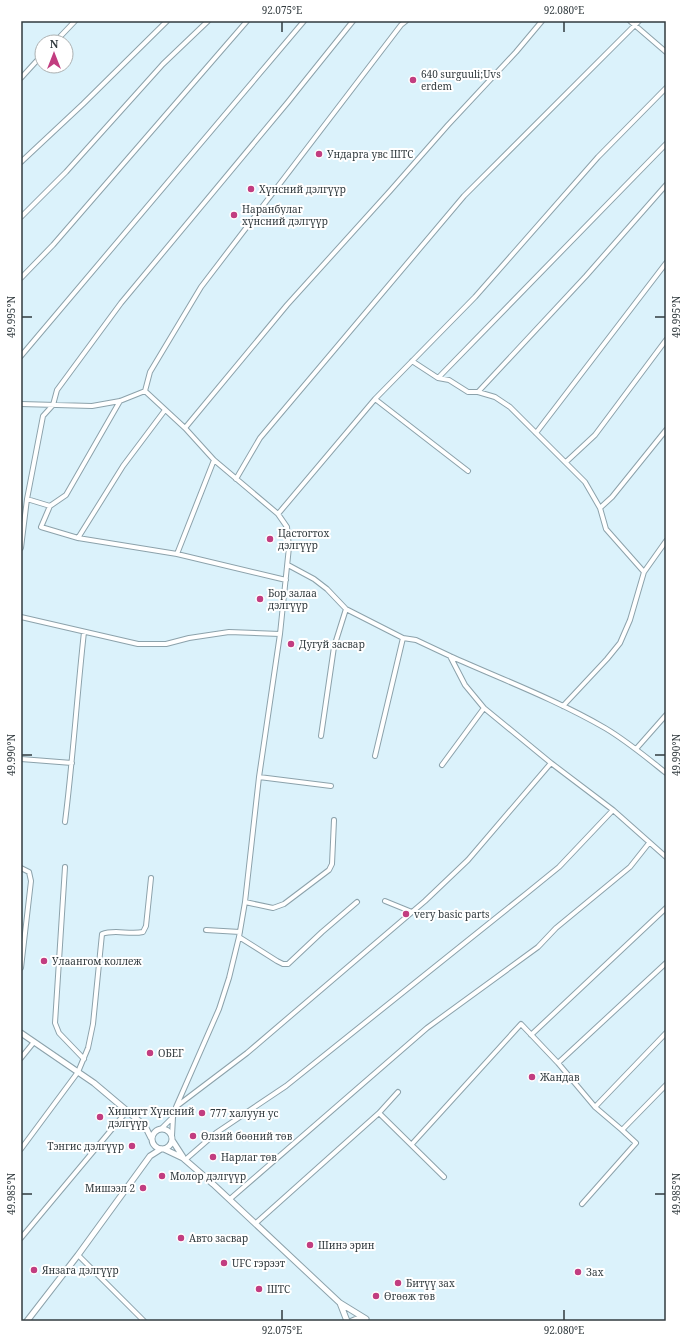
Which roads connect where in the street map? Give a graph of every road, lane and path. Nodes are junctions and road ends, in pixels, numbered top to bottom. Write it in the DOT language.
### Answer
graph roads {
  1 [pos="75,21"];
  2 [pos="167,21"];
  3 [pos="208,21"];
  4 [pos="247,21"];
  5 [pos="304,21"];
  6 [pos="353,21"];
  7 [pos="397,21"];
  8 [pos="406,21"];
  9 [pos="542,21"];
  10 [pos="630,21"];
  11 [pos="639,21"];
  12 [pos="401,25"];
  13 [pos="635,26"];
  14 [pos="63,34"];
  15 [pos="666,52"];
  16 [pos="34,64"];
  17 [pos="21,78"];
  18 [pos="666,88"];
  19 [pos="666,144"];
  20 [pos="21,162"];
  21 [pos="666,185"];
  22 [pos="21,217"];
  23 [pos="666,263"];
  24 [pos="21,278"];
  25 [pos="666,340"];
  26 [pos="21,356"];
  27 [pos="412,361"];
  28 [pos="438,378"];
  29 [pos="145,391"];
  30 [pos="478,392"];
  31 [pos="375,399"];
  32 [pos="120,401"];
  33 [pos="21,404"];
  34 [pos="53,405"];
  35 [pos="165,410"];
  36 [pos="185,428"];
  37 [pos="666,430"];
  38 [pos="536,433"];
  39 [pos="214,460"];
  40 [pos="566,462"];
  41 [pos="468,471"];
  42 [pos="236,479"];
  43 [pos="27,499"];
  44 [pos="50,506"];
  45 [pos="600,508"];
  46 [pos="278,514"];
  47 [pos="78,538"];
  48 [pos="666,541"];
  49 [pos="21,548"];
  50 [pos="176,554"];
  51 [pos="288,565"];
  52 [pos="644,572"];
  53 [pos="286,580"];
  54 [pos="346,609"];
  55 [pos="21,617"];
  56 [pos="84,632"];
  57 [pos="280,634"];
  58 [pos="403,638"];
  59 [pos="450,656"];
  60 [pos="563,706"];
  61 [pos="484,708"];
  62 [pos="666,715"];
  63 [pos="321,736"];
  64 [pos="636,749"];
  65 [pos="375,756"];
  66 [pos="21,760"];
  67 [pos="72,763"];
  68 [pos="551,764"];
  69 [pos="442,765"];
  70 [pos="666,773"];
  71 [pos="259,777"];
  72 [pos="331,786"];
  73 [pos="613,810"];
  74 [pos="334,820"];
  75 [pos="65,822"];
  76 [pos="649,842"];
  77 [pos="666,857"];
  78 [pos="65,867"];
  79 [pos="21,868"];
  80 [pos="151,878"];
  81 [pos="385,901"];
  82 [pos="245,902"];
  83 [pos="357,902"];
  84 [pos="666,908"];
  85 [pos="412,912"];
  86 [pos="206,930"];
  87 [pos="239,935"];
  88 [pos="22,958"];
  89 [pos="666,963"];
  90 [pos="21,968"];
  91 [pos="21,1033"];
  92 [pos="666,1033"];
  93 [pos="532,1035"];
  94 [pos="34,1042"];
  95 [pos="21,1058"];
  96 [pos="84,1059"];
  97 [pos="558,1063"];
  98 [pos="78,1072"];
  99 [pos="666,1085"];
  100 [pos="398,1092"];
  101 [pos="176,1107"];
  102 [pos="595,1107"];
  103 [pos="127,1111"];
  104 [pos="379,1113"];
  105 [pos="173,1117"];
  106 [pos="145,1126"];
  107 [pos="161,1129"];
  108 [pos="622,1130"];
  109 [pos="172,1138"];
  110 [pos="152,1140"];
  111 [pos="412,1144"];
  112 [pos="21,1149"];
  113 [pos="162,1149"];
  114 [pos="150,1156"];
  115 [pos="184,1159"];
  116 [pos="444,1177"];
  117 [pos="230,1199"];
  118 [pos="582,1204"];
  119 [pos="256,1223"];
  120 [pos="21,1238"];
  121 [pos="78,1255"];
  122 [pos="340,1303"];
  123 [pos="367,1320"];
  124 [pos="27,1321"];
  125 [pos="144,1321"];
  126 [pos="347,1321"];
  127 [pos="352,1321"];
  1 -- 14 [label="street"];
  2 -- 20 [label="street"];
  3 -- 22 [label="street"];
  4 -- 24 [label="street"];
  5 -- 26 [label="street"];
  6 -- 34 [label="street"];
  7 -- 12 [label="street"];
  8 -- 12 [label="street"];
  9 -- 36 [label="street"];
  10 -- 13 [label="street"];
  11 -- 13 [label="street"];
  12 -- 29 [label="street"];
  13 -- 15 [label="street"];
  13 -- 42 [label="street"];
  16 -- 17 [label="street"];
  18 -- 27 [label="street"];
  19 -- 28 [label="street"];
  21 -- 30 [label="street"];
  23 -- 38 [label="street"];
  25 -- 40 [label="street"];
  27 -- 28 [label="street"];
  27 -- 31 [label="street"];
  28 -- 30 [label="street"];
  29 -- 32 [label="street"];
  29 -- 35 [label="street"];
  30 -- 38 [label="street"];
  31 -- 41 [label="street"];
  31 -- 46 [label="street"];
  32 -- 34 [label="street"];
  32 -- 44 [label="street"];
  33 -- 34 [label="street"];
  34 -- 43 [label="street"];
  35 -- 36 [label="street"];
  35 -- 47 [label="street"];
  36 -- 39 [label="street"];
  37 -- 45 [label="street"];
  38 -- 40 [label="street"];
  39 -- 42 [label="street"];
  39 -- 50 [label="street"];
  40 -- 45 [label="street"];
  42 -- 46 [label="street"];
  43 -- 44 [label="street"];
  43 -- 49 [label="street"];
  44 -- 47 [label="street"];
  45 -- 52 [label="street"];
  46 -- 51 [label="street"];
  47 -- 50 [label="street"];
  48 -- 52 [label="street"];
  50 -- 53 [label="street"];
  51 -- 53 [label="street"];
  51 -- 54 [label="street"];
  52 -- 60 [label="street"];
  53 -- 57 [label="street"];
  54 -- 58 [label="street"];
  54 -- 63 [label="street"];
  55 -- 56 [label="street"];
  56 -- 57 [label="street"];
  56 -- 67 [label="street"];
  57 -- 71 [label="street"];
  58 -- 59 [label="street"];
  58 -- 65 [label="street"];
  59 -- 60 [label="street"];
  59 -- 61 [label="street"];
  60 -- 64 [label="street"];
  61 -- 68 [label="street"];
  61 -- 69 [label="street"];
  62 -- 64 [label="street"];
  64 -- 70 [label="street"];
  66 -- 67 [label="street"];
  67 -- 75 [label="street"];
  68 -- 73 [label="street"];
  68 -- 85 [label="street"];
  71 -- 72 [label="street"];
  71 -- 82 [label="street"];
  73 -- 76 [label="street"];
  73 -- 115 [label="street"];
  74 -- 82 [label="street"];
  76 -- 77 [label="street"];
  76 -- 117 [label="street"];
  78 -- 96 [label="street"];
  79 -- 88 [label="street"];
  80 -- 96 [label="street"];
  81 -- 85 [label="street"];
  82 -- 87 [label="street"];
  83 -- 87 [label="street"];
  84 -- 93 [label="street"];
  85 -- 101 [label="street"];
  86 -- 87 [label="street"];
  87 -- 101 [label="street"];
  88 -- 90 [label="street"];
  89 -- 97 [label="street"];
  91 -- 94 [label="street"];
  92 -- 102 [label="street"];
  93 -- 97 [label="street"];
  93 -- 111 [label="street"];
  94 -- 95 [label="street"];
  94 -- 98 [label="street"];
  96 -- 98 [label="street"];
  97 -- 102 [label="street"];
  98 -- 103 [label="street"];
  98 -- 112 [label="street"];
  99 -- 108 [label="street"];
  100 -- 104 [label="street"];
  101 -- 105 [label="street"];
  102 -- 108 [label="street"];
  103 -- 106 [label="street"];
  103 -- 120 [label="street"];
  104 -- 111 [label="street"];
  104 -- 119 [label="street"];
  105 -- 107 [label="street"];
  105 -- 109 [label="street"];
  106 -- 107 [label="street"];
  106 -- 110 [label="street"];
  107 -- 109 [label="street"];
  107 -- 110 [label="street"];
  108 -- 118 [label="street"];
  109 -- 113 [label="street"];
  109 -- 115 [label="street"];
  110 -- 113 [label="street"];
  110 -- 114 [label="street"];
  111 -- 116 [label="street"];
  113 -- 114 [label="street"];
  113 -- 115 [label="street"];
  114 -- 121 [label="street"];
  115 -- 117 [label="street"];
  117 -- 119 [label="street"];
  119 -- 122 [label="street"];
  121 -- 124 [label="street"];
  121 -- 125 [label="street"];
  122 -- 123 [label="street"];
  122 -- 126 [label="street"];
  123 -- 127 [label="street"];
}
